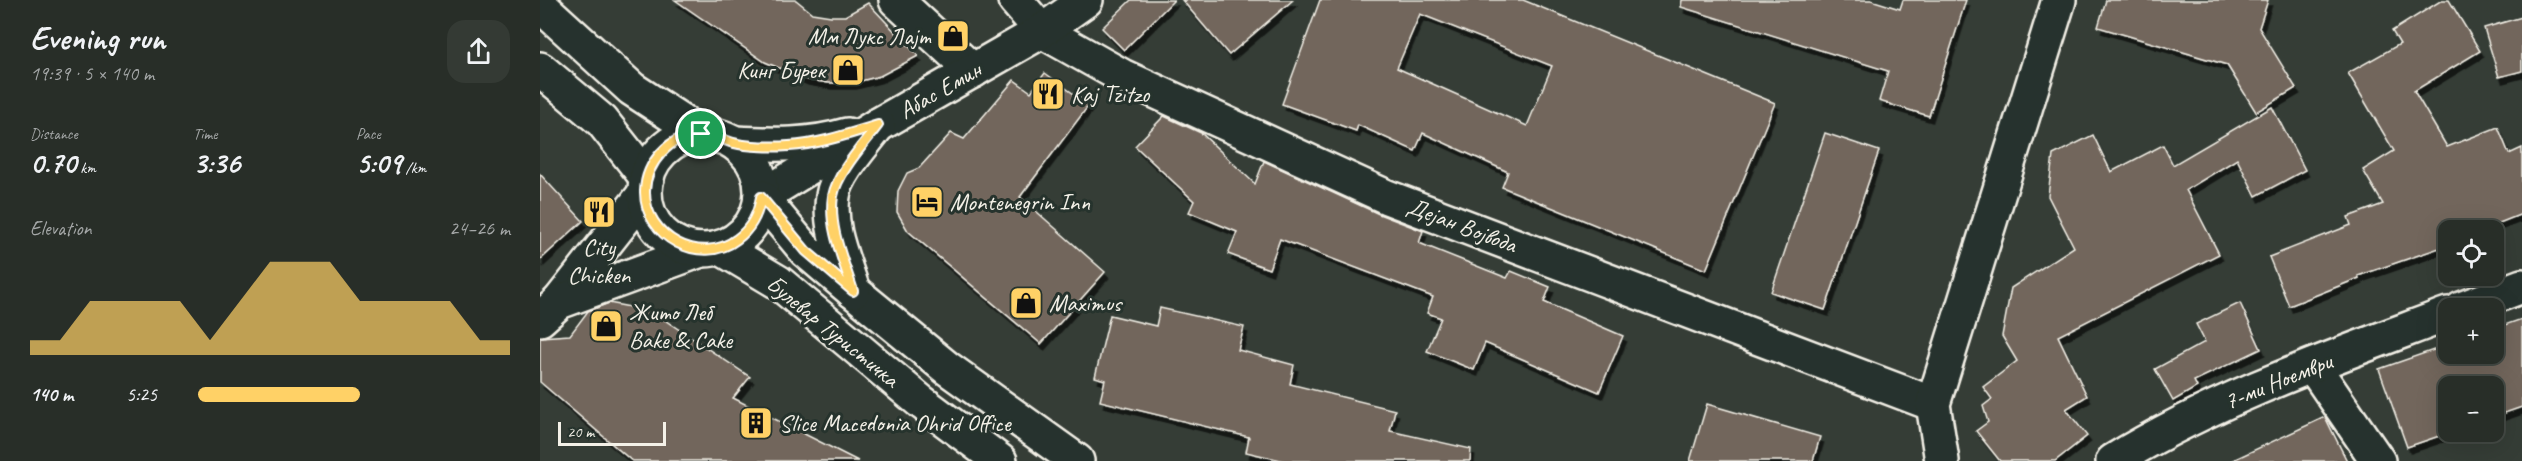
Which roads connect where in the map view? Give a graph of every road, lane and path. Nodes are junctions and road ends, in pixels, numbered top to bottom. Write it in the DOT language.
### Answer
graph roads {
  1 [pos="896,0"];
  2 [pos="1015,0"];
  3 [pos="1086,0"];
  4 [pos="2059,0"];
  5 [pos="540,5"];
  6 [pos="1042,31"];
  7 [pos="540,69"];
  8 [pos="972,71"];
  9 [pos="878,125"];
  10 [pos="701,134"];
  11 [pos="735,143"];
  12 [pos="646,185"];
  13 [pos="761,197"];
  14 [pos="711,249"];
  15 [pos="2522,286"];
  16 [pos="853,291"];
  17 [pos="2490,298"];
  18 [pos="550,311"];
  19 [pos="2438,318"];
  20 [pos="2313,366"];
  21 [pos="1933,404"];
  22 [pos="1000,461"];
  23 [pos="1077,461"];
  24 [pos="1942,461"];
  25 [pos="2114,461"];
  26 [pos="2378,461"];
  1 -- 8 [label="street"];
  2 -- 6 [label="street, Дејан Војвода"];
  3 -- 6 [label="street, Абас Емин"];
  4 -- 21 [label="street"];
  5 -- 10 [label="street"];
  6 -- 8 [label="street, Абас Емин"];
  6 -- 21 [label="street, Дејан Војвода"];
  7 -- 12 [label="street"];
  8 -- 9 [label="street, Абас Емин"];
  9 -- 11 [label="street"];
  9 -- 13 [label="street, Абас Емин"];
  9 -- 16 [label="street"];
  10 -- 11 [label="street"];
  10 -- 12 [label="street"];
  11 -- 13 [label="street"];
  12 -- 14 [label="street"];
  12 -- 18 [label="street"];
  13 -- 14 [label="street"];
  13 -- 16 [label="street, Булевар Туристичка"];
  14 -- 18 [label="street"];
  14 -- 22 [label="street, Булевар Туристичка"];
  15 -- 17 [label="street"];
  16 -- 23 [label="street, Булевар Туристичка"];
  19 -- 20 [label="street, 7-ми Ноември"];
  20 -- 25 [label="street, 7-ми Ноември"];
  20 -- 26 [label="street"];
  21 -- 24 [label="street"];
}
